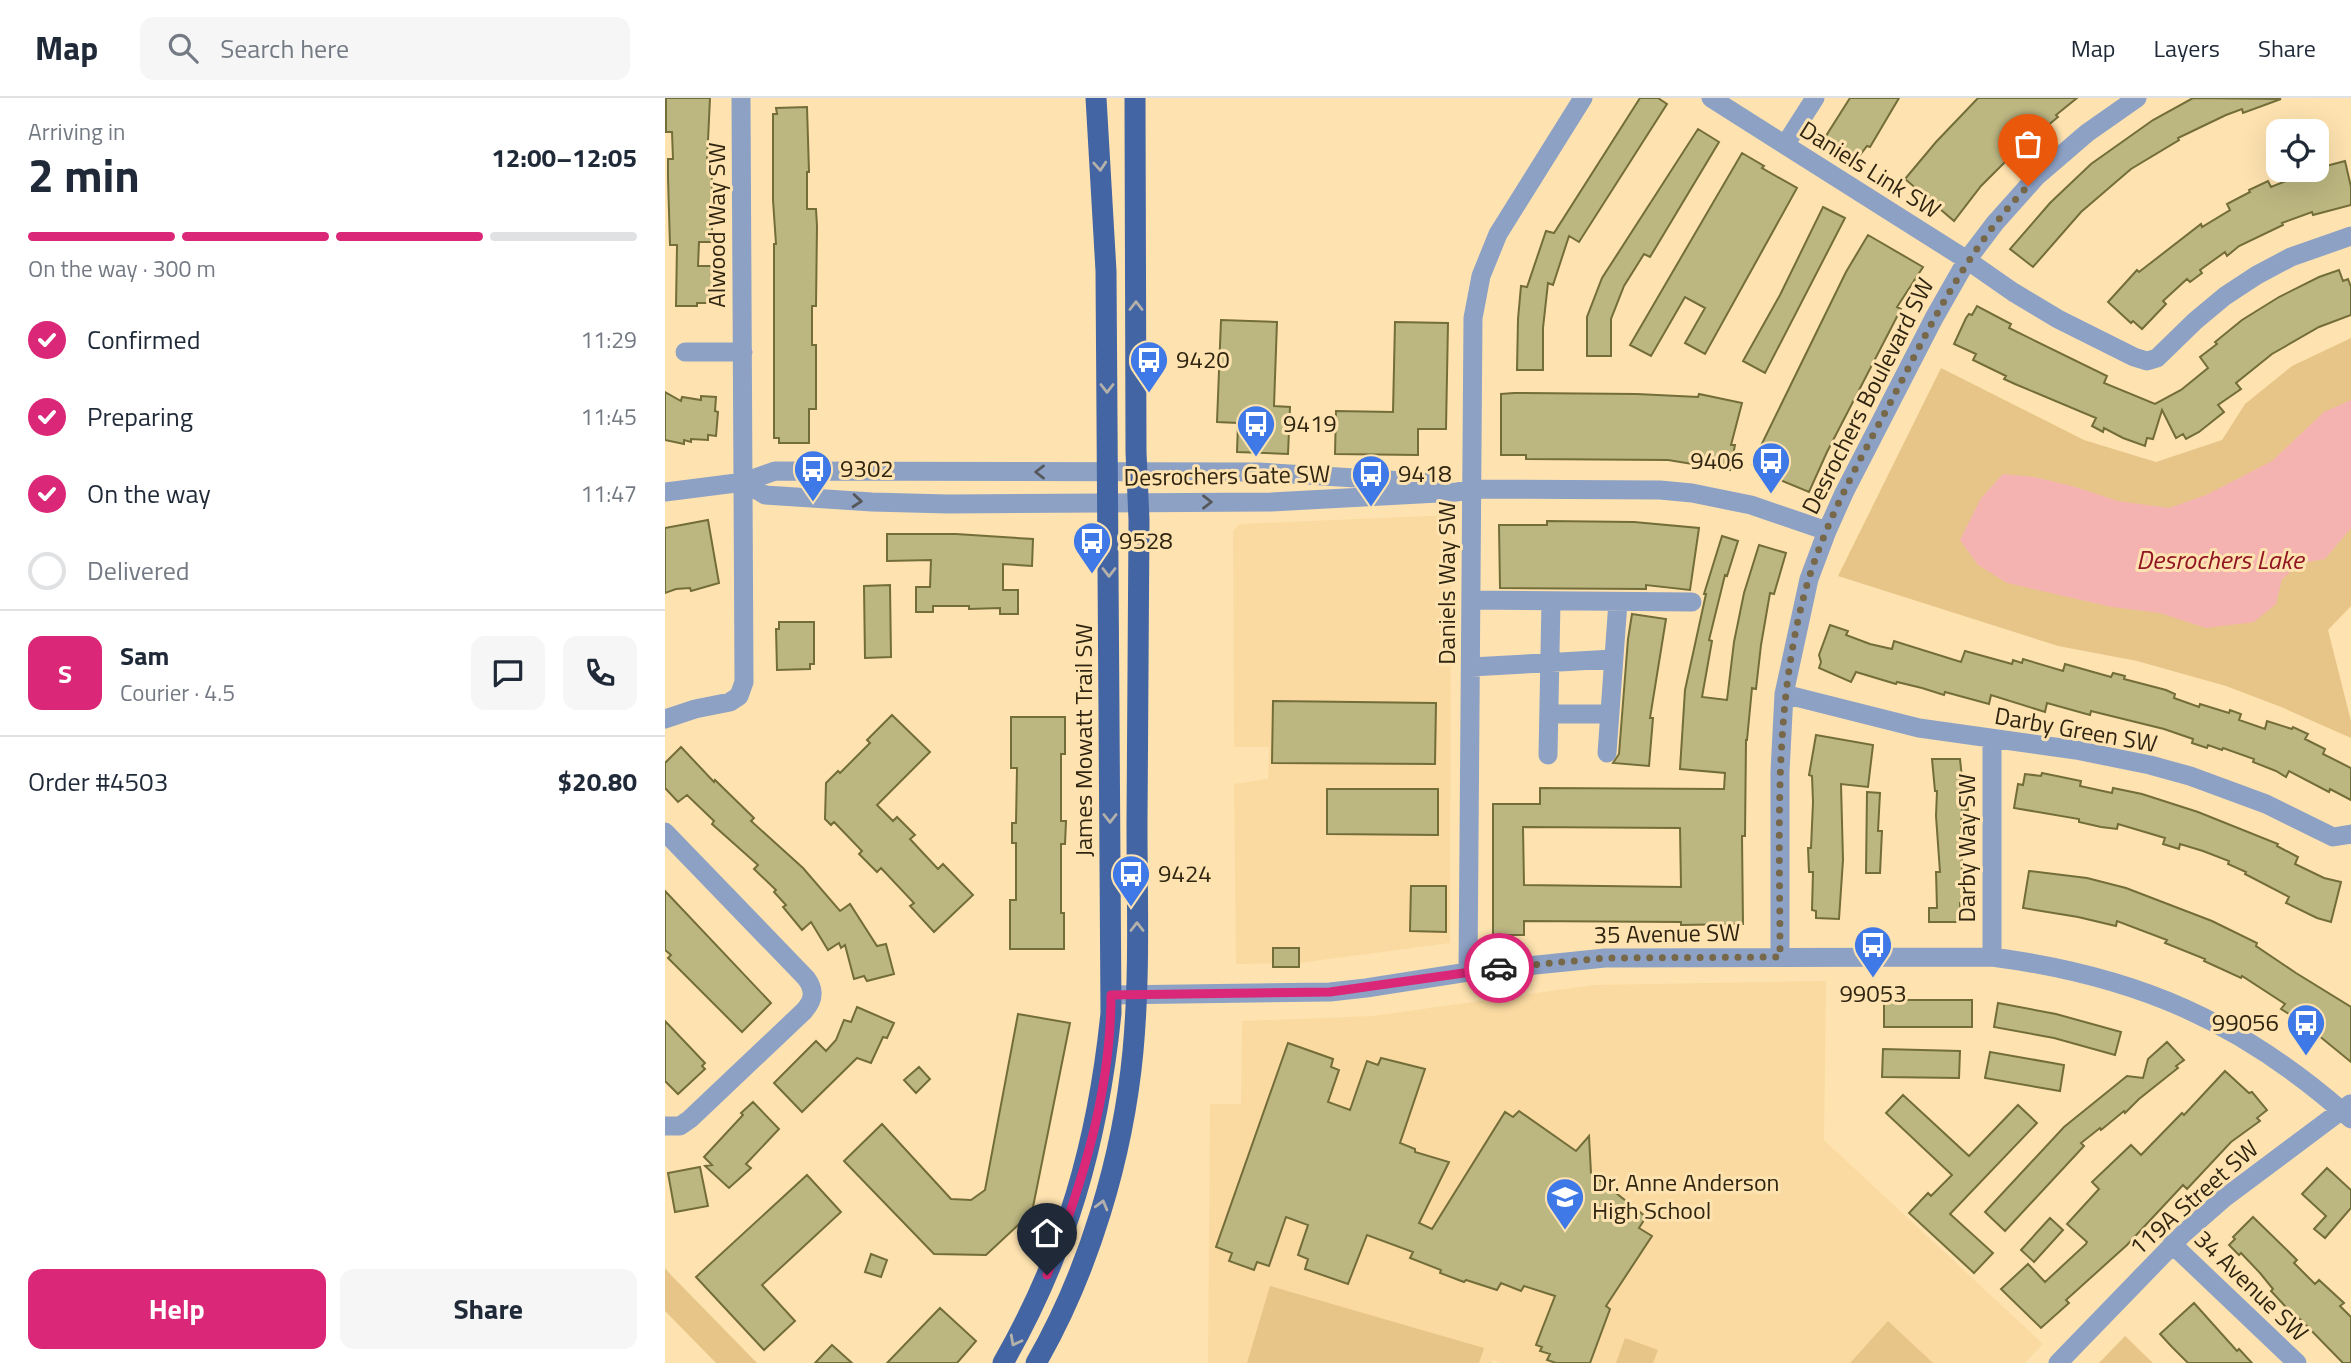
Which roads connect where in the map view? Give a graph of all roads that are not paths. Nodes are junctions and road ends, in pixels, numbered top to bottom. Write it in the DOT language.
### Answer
graph roads {
  1 [pos="741,98"];
  2 [pos="1096,98"];
  3 [pos="1135,98"];
  4 [pos="1583,98"];
  5 [pos="1711,98"];
  6 [pos="1815,98"];
  7 [pos="2137,98"];
  8 [pos="1785,145"];
  9 [pos="2351,236"];
  10 [pos="1967,260"];
  11 [pos="685,352"];
  12 [pos="743,352"];
  13 [pos="1108,472"];
  14 [pos="1138,472"];
  15 [pos="744,482"];
  16 [pos="1471,489"];
  17 [pos="665,492"];
  18 [pos="1108,503"];
  19 [pos="1139,503"];
  20 [pos="1827,531"];
  21 [pos="1472,600"];
  22 [pos="1551,601"];
  23 [pos="1618,602"];
  24 [pos="1692,602"];
  25 [pos="1613,659"];
  26 [pos="1550,662"];
  27 [pos="1471,667"];
  28 [pos="1784,694"];
  29 [pos="1549,714"];
  30 [pos="1608,714"];
  31 [pos="665,719"];
  32 [pos="1992,740"];
  33 [pos="1607,753"];
  34 [pos="1548,755"];
  35 [pos="665,832"];
  36 [pos="2351,834"];
  37 [pos="1780,957"];
  38 [pos="1992,957"];
  39 [pos="1468,972"];
  40 [pos="1111,995"];
  41 [pos="1136,995"];
  42 [pos="2348,1111"];
  43 [pos="665,1126"];
  44 [pos="2172,1244"];
  45 [pos="1003,1363"];
  46 [pos="1036,1363"];
  47 [pos="2058,1363"];
  48 [pos="2297,1363"];
  1 -- 12 [label="street, Alwood Way SW"];
  2 -- 13 [label="main road, James Mowatt Trail SW, one-way"];
  14 -- 3 [label="main road, one-way"];
  4 -- 16 [label="street, Daniels Way SW"];
  5 -- 8 [label="street, Daniels Link SW"];
  6 -- 8 [label="street"];
  7 -- 10 [label="street, Desrochers Boulevard SW"];
  8 -- 10 [label="street, Daniels Link SW"];
  9 -- 10 [label="street, Daniels Link SW"];
  10 -- 20 [label="street, Desrochers Boulevard SW"];
  11 -- 12 [label="street"];
  12 -- 15 [label="street, Alwood Way SW"];
  13 -- 14 [label="street, Desrochers Gate SW"];
  13 -- 15 [label="street, Desrochers Gate SW, one-way"];
  13 -- 18 [label="main road, James Mowatt Trail SW"];
  14 -- 16 [label="street, Desrochers Gate SW"];
  14 -- 19 [label="main road"];
  15 -- 17 [label="street, Desrochers Gate SW"];
  15 -- 18 [label="street, Desrochers Gate SW, one-way"];
  15 -- 31 [label="street, Alwood Way SW"];
  19 -- 16 [label="street, Desrochers Gate SW, one-way"];
  16 -- 20 [label="street, Desrochers Gate SW"];
  16 -- 21 [label="street, Daniels Way SW"];
  18 -- 19 [label="street, Desrochers Gate SW"];
  18 -- 40 [label="main road, James Mowatt Trail SW, one-way"];
  41 -- 19 [label="main road, one-way"];
  20 -- 28 [label="street, Desrochers Boulevard SW"];
  21 -- 22 [label="street"];
  21 -- 27 [label="street, Daniels Way SW"];
  22 -- 23 [label="street"];
  22 -- 26 [label="street"];
  23 -- 24 [label="street"];
  23 -- 25 [label="street"];
  25 -- 26 [label="street"];
  25 -- 30 [label="street"];
  26 -- 27 [label="street"];
  26 -- 29 [label="street"];
  27 -- 39 [label="street, Daniels Way SW"];
  28 -- 32 [label="street, Darby Green SW"];
  28 -- 37 [label="street, Desrochers Boulevard SW"];
  29 -- 30 [label="street"];
  29 -- 34 [label="street"];
  30 -- 33 [label="street"];
  32 -- 36 [label="street, Darby Green SW"];
  32 -- 38 [label="street, Darby Way SW"];
  35 -- 43 [label="street"];
  37 -- 38 [label="street, 35 Avenue SW"];
  37 -- 39 [label="street, 35 Avenue SW"];
  38 -- 42 [label="street, 35 Avenue SW"];
  39 -- 41 [label="street, 35 Avenue SW"];
  40 -- 41 [label="street, 35 Avenue SW"];
  40 -- 45 [label="main road, James Mowatt Trail SW, one-way"];
  46 -- 41 [label="main road, one-way"];
  42 -- 44 [label="street, 119A Street SW"];
  44 -- 47 [label="street, 119A Street SW"];
  44 -- 48 [label="street, 34 Avenue SW"];
}
